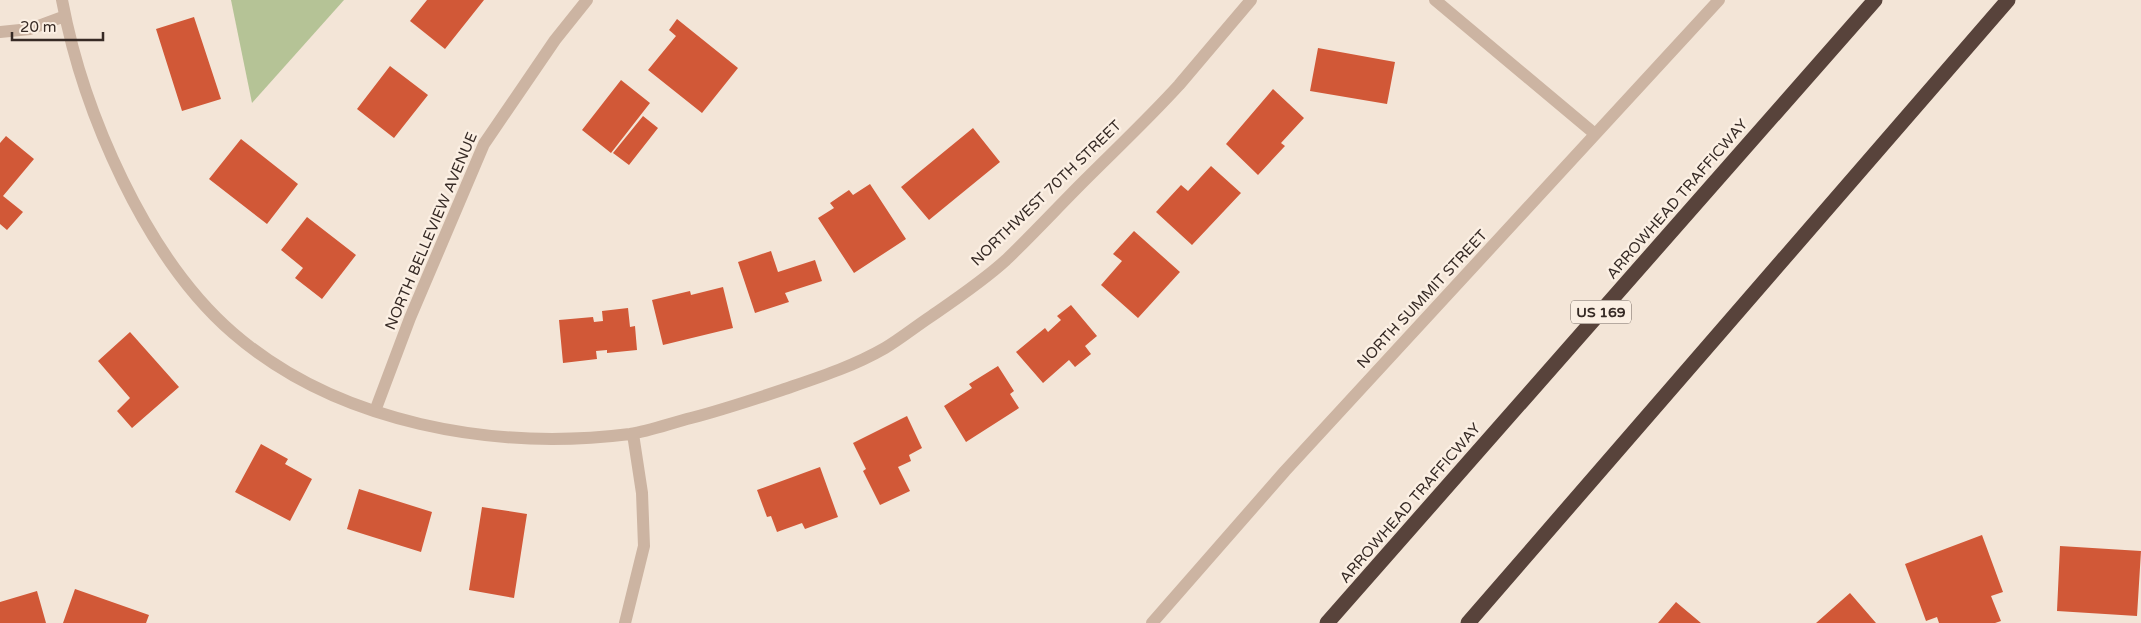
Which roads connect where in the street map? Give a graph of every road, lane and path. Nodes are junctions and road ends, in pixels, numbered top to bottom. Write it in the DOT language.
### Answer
graph roads {
  1 [pos="62,0"];
  2 [pos="587,0"];
  3 [pos="1251,0"];
  4 [pos="1436,0"];
  5 [pos="1719,0"];
  6 [pos="1875,0"];
  7 [pos="2008,0"];
  8 [pos="65,16"];
  9 [pos="0,32"];
  10 [pos="1595,134"];
  11 [pos="375,411"];
  12 [pos="633,434"];
  13 [pos="625,623"];
  14 [pos="1152,623"];
  15 [pos="1327,623"];
  16 [pos="1468,623"];
  1 -- 8 [label="street, NORTHWEST 70TH STREET"];
  2 -- 11 [label="street, NORTH BELLEVIEW AVENUE"];
  3 -- 12 [label="street, NORTHWEST 70TH STREET"];
  4 -- 10 [label="street"];
  5 -- 10 [label="street, NORTH SUMMIT STREET"];
  6 -- 15 [label="highway, ARROWHEAD TRAFFICWAY / US 169"];
  7 -- 16 [label="highway"];
  8 -- 9 [label="street"];
  8 -- 11 [label="street, NORTHWEST 70TH STREET"];
  10 -- 14 [label="street, NORTH SUMMIT STREET"];
  11 -- 12 [label="street, NORTHWEST 70TH STREET"];
  12 -- 13 [label="street"];
}
